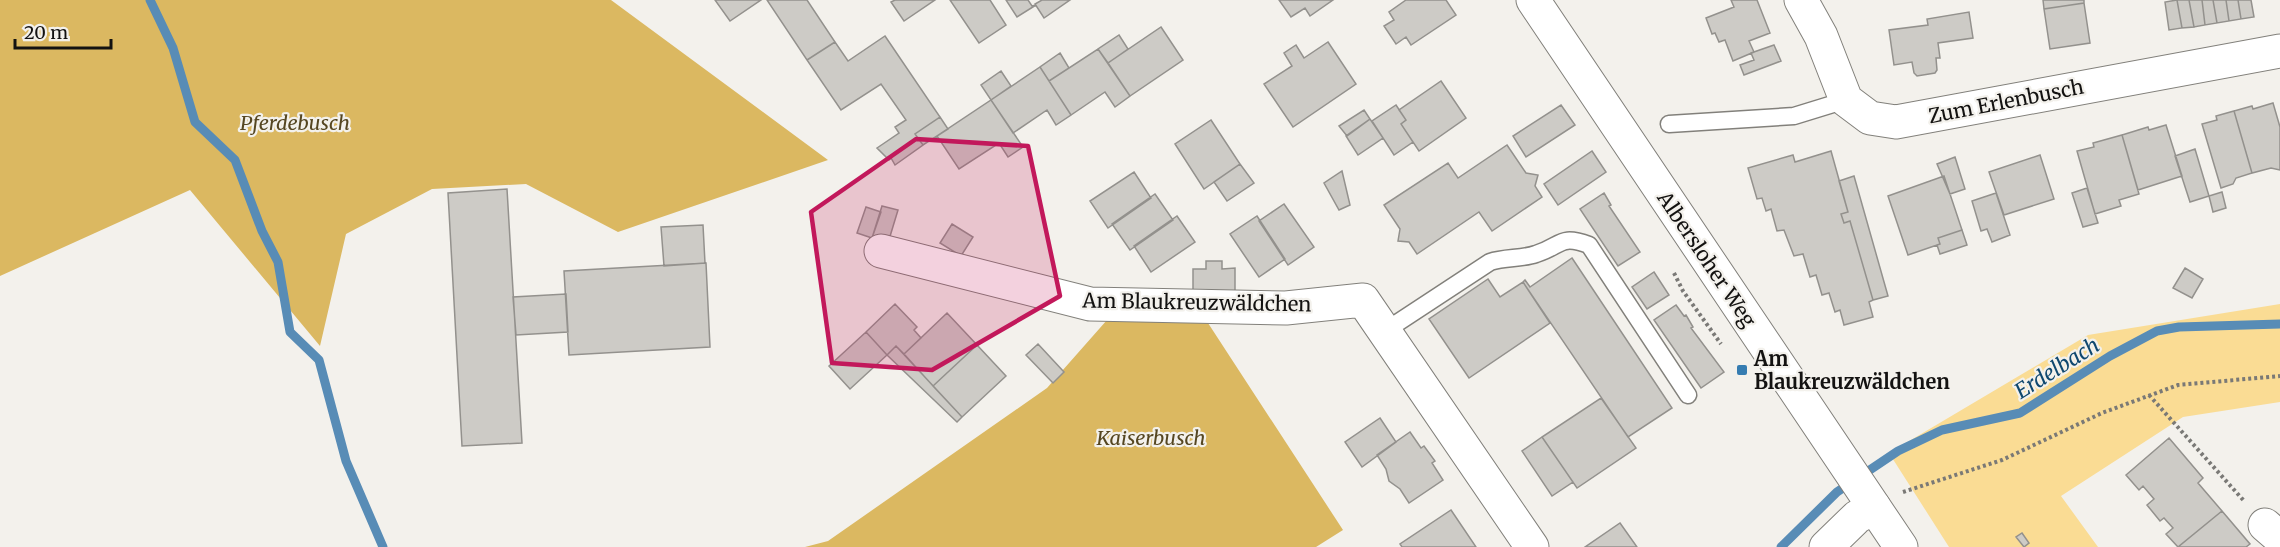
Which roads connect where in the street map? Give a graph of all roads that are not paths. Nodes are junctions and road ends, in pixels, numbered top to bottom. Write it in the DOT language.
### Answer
graph roads {
  1 [pos="1533,0"];
  2 [pos="1801,0"];
  3 [pos="2280,51"];
  4 [pos="1846,100"];
  5 [pos="1669,124"];
  6 [pos="881,251"];
  7 [pos="1385,331"];
  8 [pos="1689,395"];
  9 [pos="1879,499"];
  10 [pos="1532,547"];
  11 [pos="1826,547"];
  12 [pos="1901,547"];
  1 -- 9 [label="street, Albersloher Weg"];
  2 -- 4 [label="street"];
  3 -- 4 [label="street, Zum Erlenbusch"];
  4 -- 5 [label="lane"];
  6 -- 7 [label="street, Am Blaukreuzwäldchen"];
  7 -- 8 [label="lane"];
  7 -- 10 [label="street, Am Blaukreuzwäldchen"];
  9 -- 11 [label="street"];
  9 -- 12 [label="street, Albersloher Weg"];
}
